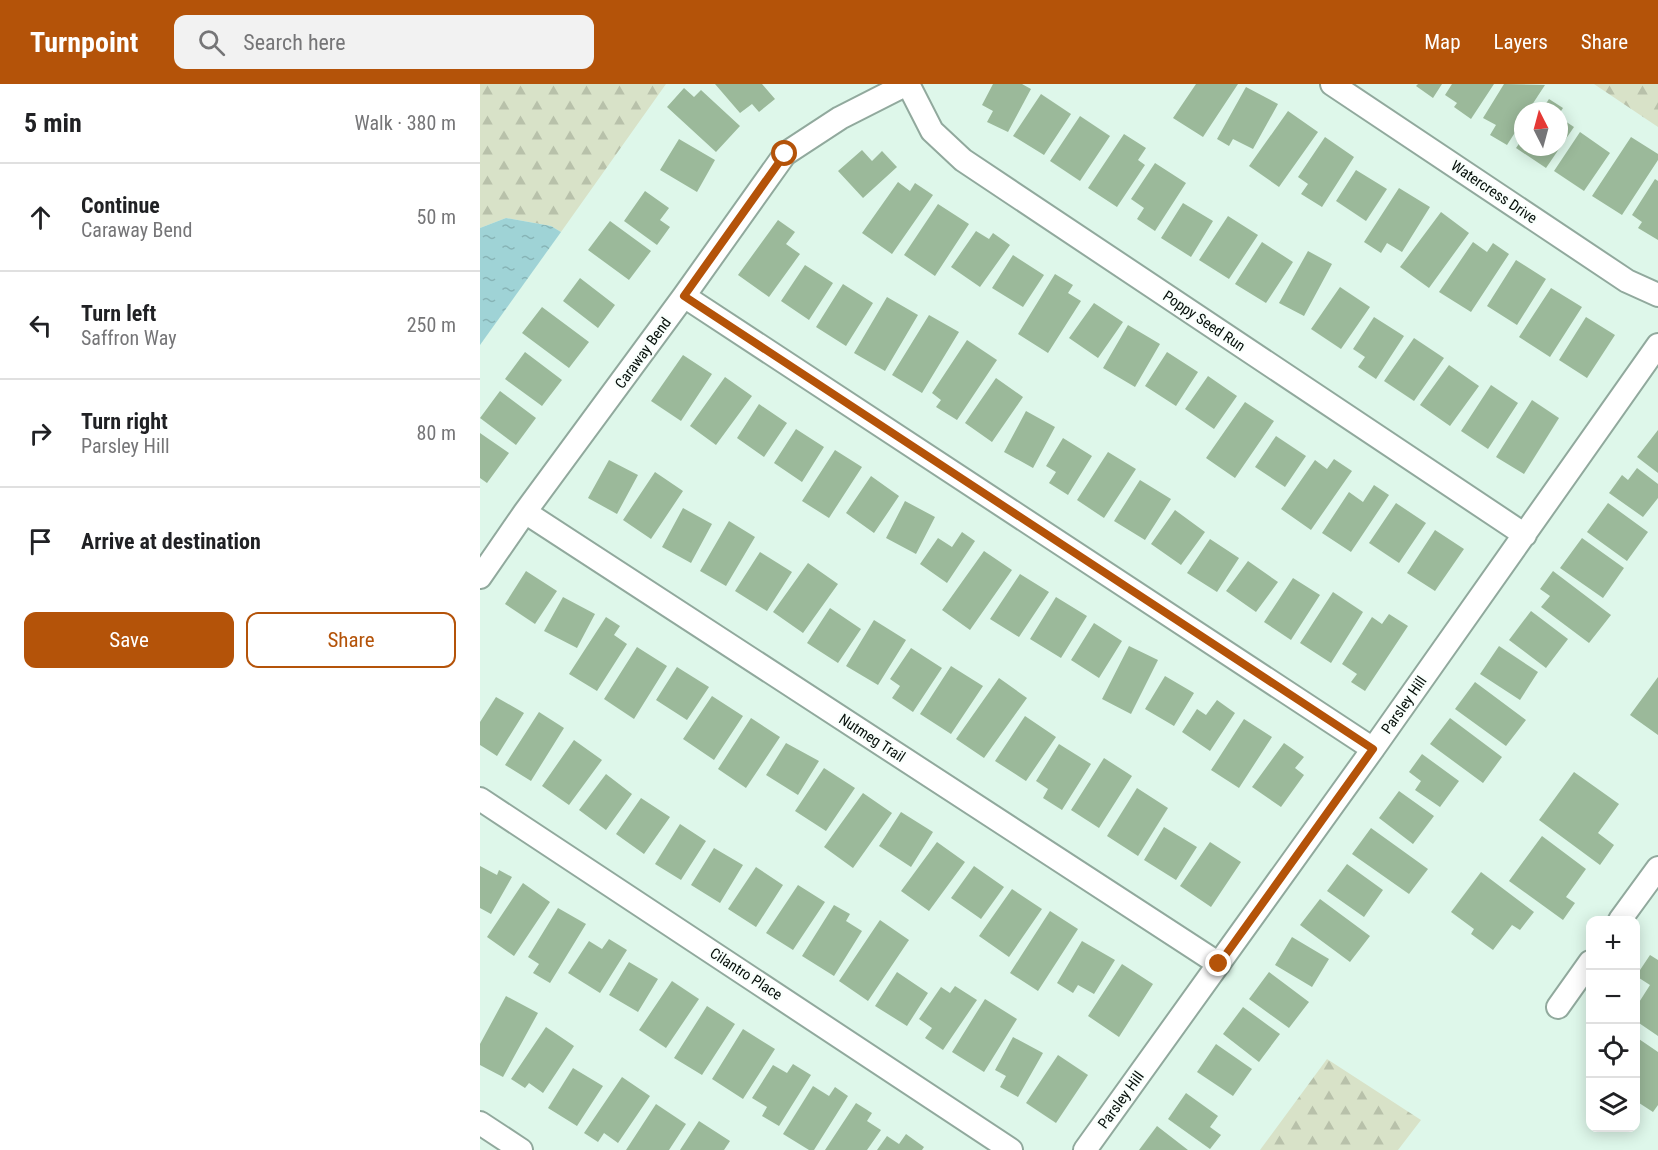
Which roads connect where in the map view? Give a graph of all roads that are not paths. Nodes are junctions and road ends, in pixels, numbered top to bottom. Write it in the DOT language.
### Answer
graph roads {
  1 [pos="908,84"];
  2 [pos="1332,84"];
  3 [pos="1658,295"];
  4 [pos="684,296"];
  5 [pos="1658,345"];
  6 [pos="525,512"];
  7 [pos="1525,535"];
  8 [pos="480,577"];
  9 [pos="1373,749"];
  10 [pos="480,799"];
  11 [pos="1658,868"];
  12 [pos="1624,916"];
  13 [pos="1219,964"];
  14 [pos="1586,968"];
  15 [pos="1558,1007"];
  16 [pos="480,1123"];
  17 [pos="521,1150"];
  18 [pos="1011,1150"];
  19 [pos="1085,1150"];
  1 -- 4 [label="street, Caraway Bend"];
  1 -- 7 [label="street, Poppy Seed Run"];
  2 -- 3 [label="street, Watercress Drive"];
  4 -- 6 [label="street, Caraway Bend"];
  4 -- 9 [label="street"];
  5 -- 7 [label="street, Parsley Hill"];
  6 -- 8 [label="street, Caraway Bend"];
  6 -- 13 [label="street, Nutmeg Trail"];
  7 -- 9 [label="street, Parsley Hill"];
  9 -- 13 [label="street, Parsley Hill"];
  10 -- 18 [label="street, Cilantro Place"];
  11 -- 12 [label="street"];
  13 -- 19 [label="street, Parsley Hill"];
  14 -- 15 [label="street"];
  16 -- 17 [label="street"];
}
